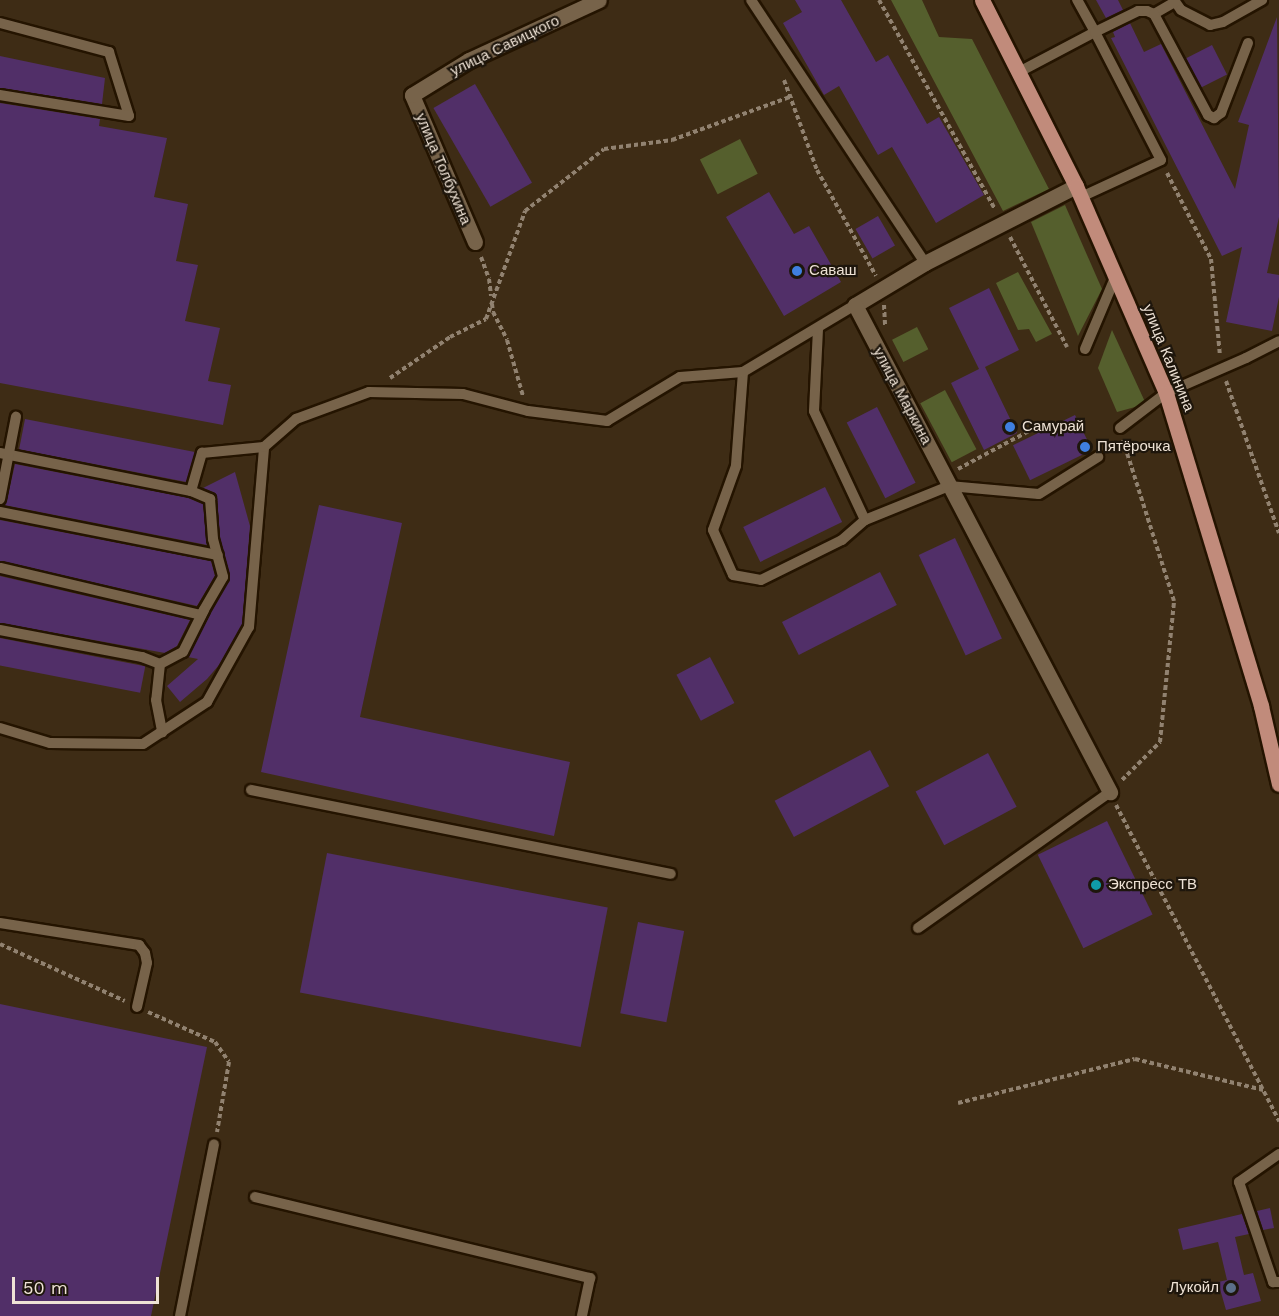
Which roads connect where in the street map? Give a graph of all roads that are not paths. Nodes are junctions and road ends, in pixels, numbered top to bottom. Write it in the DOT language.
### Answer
graph roads {
  1 [pos="600,0"];
  2 [pos="751,0"];
  3 [pos="982,0"];
  4 [pos="1077,0"];
  5 [pos="1262,0"];
  6 [pos="1174,1"];
  7 [pos="1154,14"];
  8 [pos="0,23"];
  9 [pos="1095,32"];
  10 [pos="1248,43"];
  11 [pos="1019,72"];
  12 [pos="0,95"];
  13 [pos="412,95"];
  14 [pos="1078,191"];
  15 [pos="475,242"];
  16 [pos="925,263"];
  17 [pos="1115,278"];
  18 [pos="855,305"];
  19 [pos="818,328"];
  20 [pos="1279,340"];
  21 [pos="1085,349"];
  22 [pos="743,372"];
  23 [pos="1166,393"];
  24 [pos="16,417"];
  25 [pos="1120,428"];
  26 [pos="264,447"];
  27 [pos="4,454"];
  28 [pos="1098,457"];
  29 [pos="947,481"];
  30 [pos="191,491"];
  31 [pos="0,499"];
  32 [pos="0,512"];
  33 [pos="865,520"];
  34 [pos="218,555"];
  35 [pos="0,568"];
  36 [pos="206,608"];
  37 [pos="0,630"];
  38 [pos="160,664"];
  39 [pos="0,728"];
  40 [pos="162,732"];
  41 [pos="1279,784"];
  42 [pos="251,790"];
  43 [pos="1110,792"];
  44 [pos="671,874"];
  45 [pos="0,923"];
  46 [pos="918,928"];
  47 [pos="137,1007"];
  48 [pos="214,1144"];
  49 [pos="1279,1154"];
  50 [pos="255,1197"];
  51 [pos="1279,1282"];
  52 [pos="180,1316"];
  53 [pos="582,1316"];
  1 -- 13 [label="street, улица Савицкого"];
  2 -- 16 [label="lane"];
  3 -- 11 [label="main road, улица Калинина"];
  4 -- 9 [label="lane"];
  5 -- 6 [label="lane"];
  6 -- 7 [label="lane"];
  7 -- 9 [label="lane"];
  7 -- 10 [label="lane"];
  8 -- 12 [label="lane"];
  9 -- 11 [label="lane"];
  9 -- 14 [label="lane"];
  11 -- 14 [label="main road, улица Калинина"];
  13 -- 15 [label="street, улица Толбухина"];
  14 -- 16 [label="street"];
  14 -- 17 [label="main road, улица Калинина"];
  16 -- 18 [label="street"];
  17 -- 21 [label="lane"];
  17 -- 23 [label="main road, улица Калинина"];
  18 -- 19 [label="lane"];
  18 -- 29 [label="street, улица Маркина"];
  19 -- 22 [label="lane"];
  19 -- 33 [label="lane"];
  20 -- 23 [label="lane"];
  22 -- 26 [label="lane"];
  22 -- 33 [label="lane"];
  23 -- 25 [label="lane"];
  23 -- 41 [label="main road, улица Калинина"];
  24 -- 27 [label="lane"];
  26 -- 30 [label="lane"];
  26 -- 40 [label="lane"];
  27 -- 30 [label="lane"];
  27 -- 31 [label="lane"];
  28 -- 29 [label="lane"];
  29 -- 33 [label="lane"];
  29 -- 43 [label="street, улица Маркина"];
  30 -- 34 [label="lane"];
  32 -- 34 [label="lane"];
  34 -- 36 [label="lane"];
  35 -- 36 [label="lane"];
  36 -- 38 [label="lane"];
  37 -- 38 [label="lane"];
  38 -- 40 [label="lane"];
  39 -- 40 [label="lane"];
  42 -- 44 [label="lane"];
  43 -- 46 [label="lane"];
  45 -- 47 [label="lane"];
  48 -- 52 [label="lane"];
  49 -- 51 [label="lane"];
  50 -- 53 [label="lane"];
}
